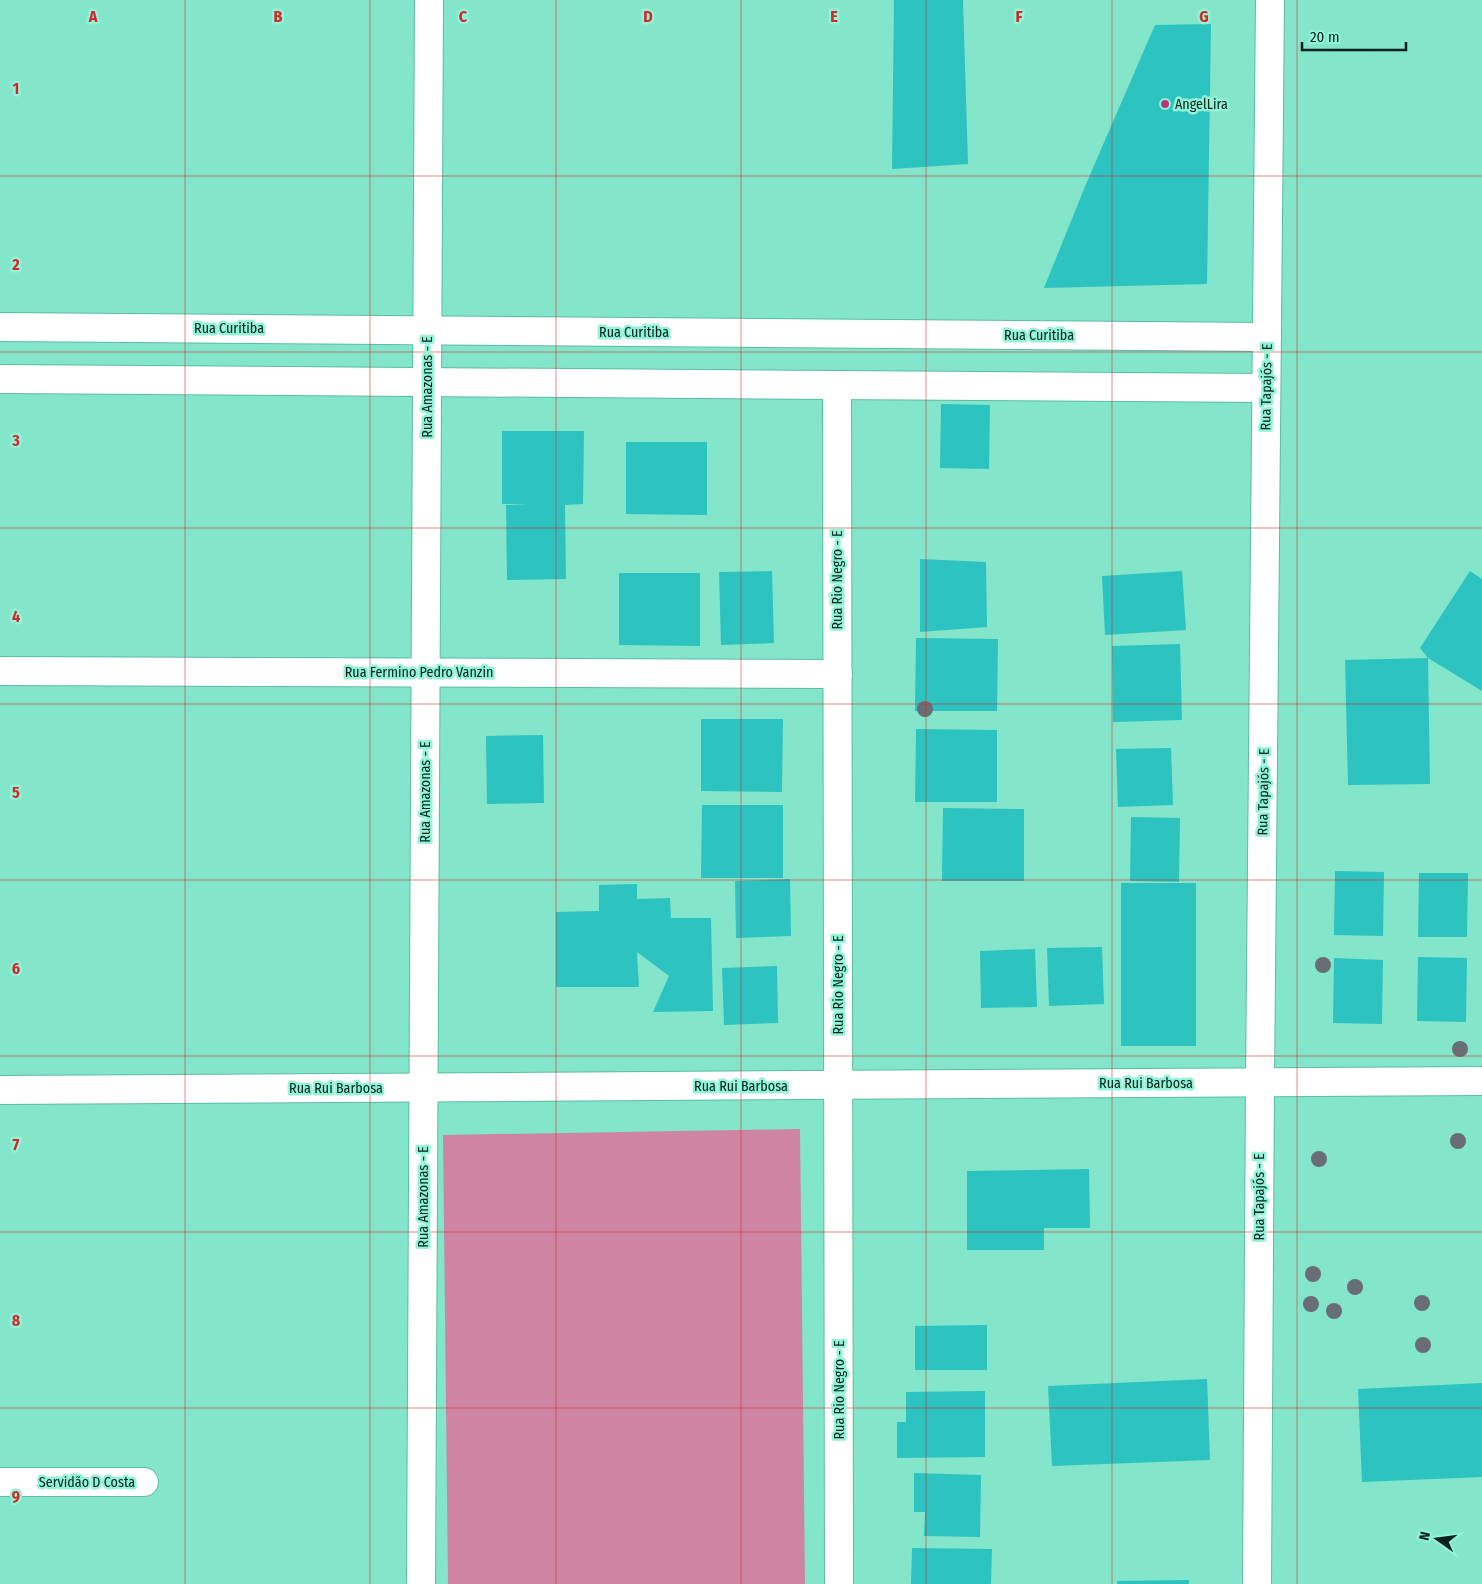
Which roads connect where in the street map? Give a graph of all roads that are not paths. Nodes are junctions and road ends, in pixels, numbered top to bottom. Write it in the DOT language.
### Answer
graph roads {
  1 [pos="429,0"];
  2 [pos="1270,0"];
  3 [pos="0,327"];
  4 [pos="427,330"];
  5 [pos="1267,337"];
  6 [pos="0,379"];
  7 [pos="427,382"];
  8 [pos="837,385"];
  9 [pos="1266,388"];
  10 [pos="0,671"];
  11 [pos="425,672"];
  12 [pos="838,674"];
  13 [pos="1482,1081"];
  14 [pos="1260,1083"];
  15 [pos="838,1085"];
  16 [pos="423,1088"];
  17 [pos="0,1090"];
  18 [pos="0,1482"];
  19 [pos="144,1482"];
  20 [pos="421,1584"];
  21 [pos="839,1584"];
  22 [pos="1257,1584"];
  1 -- 4 [label="street, Rua Amazonas - E"];
  2 -- 5 [label="street, Rua Tapajós - E"];
  3 -- 4 [label="street, Rua Curitiba"];
  4 -- 5 [label="street, Rua Curitiba"];
  4 -- 7 [label="street, Rua Amazonas - E"];
  5 -- 9 [label="street, Rua Tapajós - E"];
  6 -- 7 [label="street"];
  7 -- 8 [label="street"];
  7 -- 11 [label="street, Rua Amazonas - E"];
  8 -- 9 [label="street"];
  8 -- 12 [label="street, Rua Rio Negro - E"];
  9 -- 14 [label="street, Rua Tapajós - E"];
  10 -- 11 [label="street, Rua Fermino Pedro Vanzin"];
  11 -- 12 [label="street, Rua Fermino Pedro Vanzin"];
  11 -- 16 [label="street, Rua Amazonas - E"];
  12 -- 15 [label="street, Rua Rio Negro - E"];
  13 -- 14 [label="street, Rua Rui Barbosa"];
  14 -- 15 [label="street, Rua Rui Barbosa"];
  14 -- 22 [label="street, Rua Tapajós - E"];
  15 -- 16 [label="street, Rua Rui Barbosa"];
  15 -- 21 [label="street, Rua Rio Negro - E"];
  16 -- 17 [label="street, Rua Rui Barbosa"];
  16 -- 20 [label="street, Rua Amazonas - E"];
  18 -- 19 [label="street, Servidão D Costa"];
}
